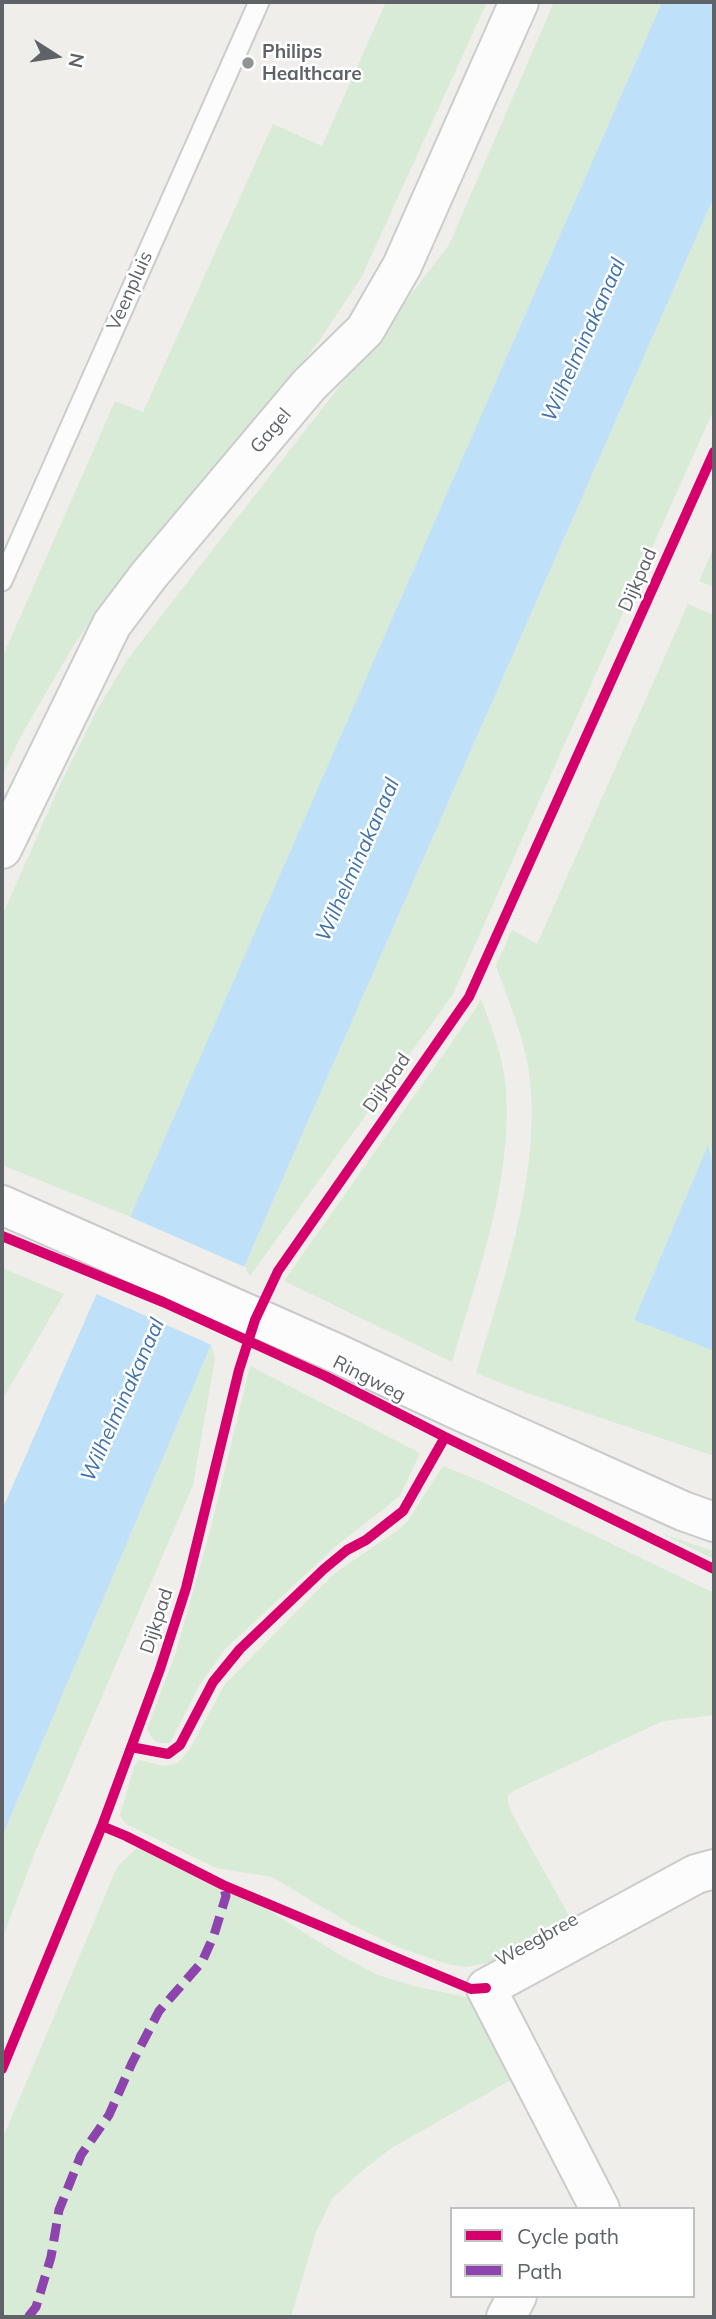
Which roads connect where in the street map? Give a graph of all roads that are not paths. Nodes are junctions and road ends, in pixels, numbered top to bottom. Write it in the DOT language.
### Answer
graph roads {
  1 [pos="259,2"];
  2 [pos="519,2"];
  3 [pos="2,581"];
  4 [pos="2,849"];
  5 [pos="6,1207"];
  6 [pos="714,1522"];
  7 [pos="714,1869"];
  8 [pos="599,2207"];
  9 [pos="516,2298"];
  10 [pos="506,2317"];
  1 -- 3 [label="lane, Veenpluis"];
  2 -- 4 [label="street, Gagel"];
  5 -- 6 [label="street, Ringweg"];
  7 -- 8 [label="street, Weegbree"];
  9 -- 10 [label="street"];
}
